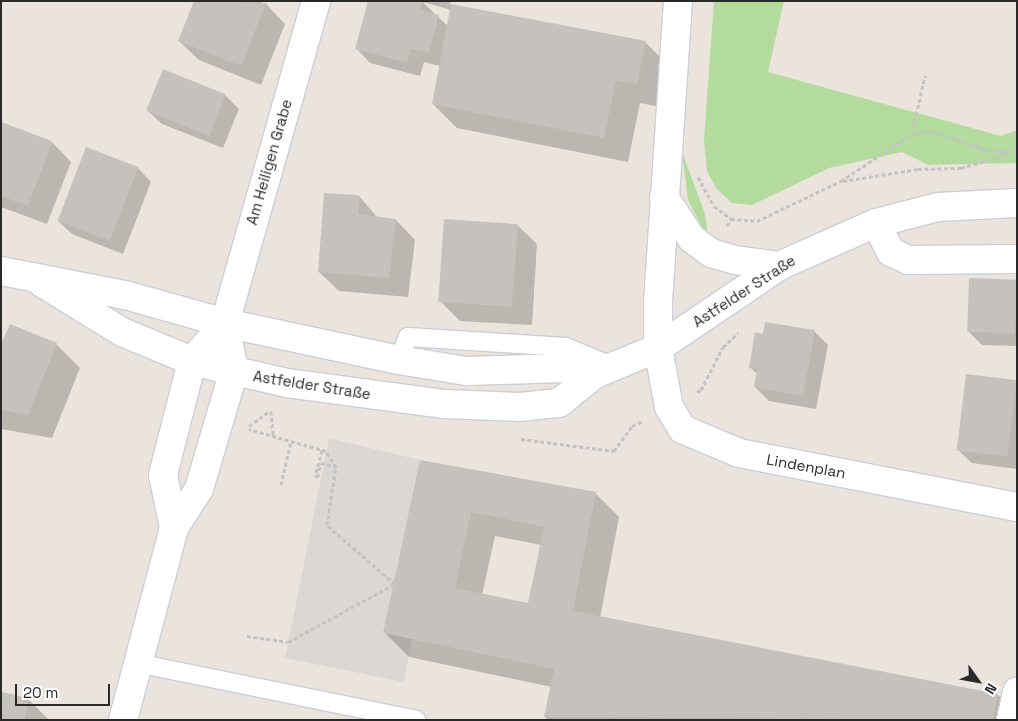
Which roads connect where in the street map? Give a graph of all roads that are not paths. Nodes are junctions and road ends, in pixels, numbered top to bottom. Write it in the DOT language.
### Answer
graph roads {
  1 [pos="316,1"];
  2 [pos="678,1"];
  3 [pos="664,197"];
  4 [pos="1017,203"];
  5 [pos="876,223"];
  6 [pos="1017,259"];
  7 [pos="779,266"];
  8 [pos="1,272"];
  9 [pos="41,282"];
  10 [pos="225,323"];
  11 [pos="658,348"];
  12 [pos="192,361"];
  13 [pos="234,371"];
  14 [pos="605,371"];
  15 [pos="1017,507"];
  16 [pos="174,528"];
  17 [pos="137,663"];
  18 [pos="1017,692"];
  19 [pos="123,720"];
  20 [pos="416,720"];
  21 [pos="1011,720"];
  1 -- 10 [label="street, Am Heiligen Grabe"];
  2 -- 3 [label="street, Lindenplan"];
  3 -- 7 [label="street"];
  3 -- 11 [label="street, Lindenplan"];
  4 -- 5 [label="street, Astfelder Straße"];
  5 -- 6 [label="street"];
  5 -- 7 [label="street, Astfelder Straße"];
  7 -- 11 [label="street, Astfelder Straße"];
  8 -- 9 [label="street, Astfelder Straße"];
  9 -- 10 [label="street, Astfelder Straße"];
  9 -- 12 [label="street, Astfelder Straße"];
  10 -- 12 [label="street, Am Heiligen Grabe"];
  10 -- 13 [label="street, Am Heiligen Grabe"];
  10 -- 14 [label="street, Astfelder Straße"];
  11 -- 14 [label="street, Astfelder Straße"];
  11 -- 15 [label="street, Lindenplan"];
  12 -- 13 [label="street, Astfelder Straße"];
  12 -- 16 [label="street"];
  13 -- 14 [label="street, Astfelder Straße"];
  13 -- 16 [label="street"];
  16 -- 17 [label="street"];
  17 -- 19 [label="street"];
  17 -- 20 [label="lane"];
  18 -- 21 [label="street"];
}
